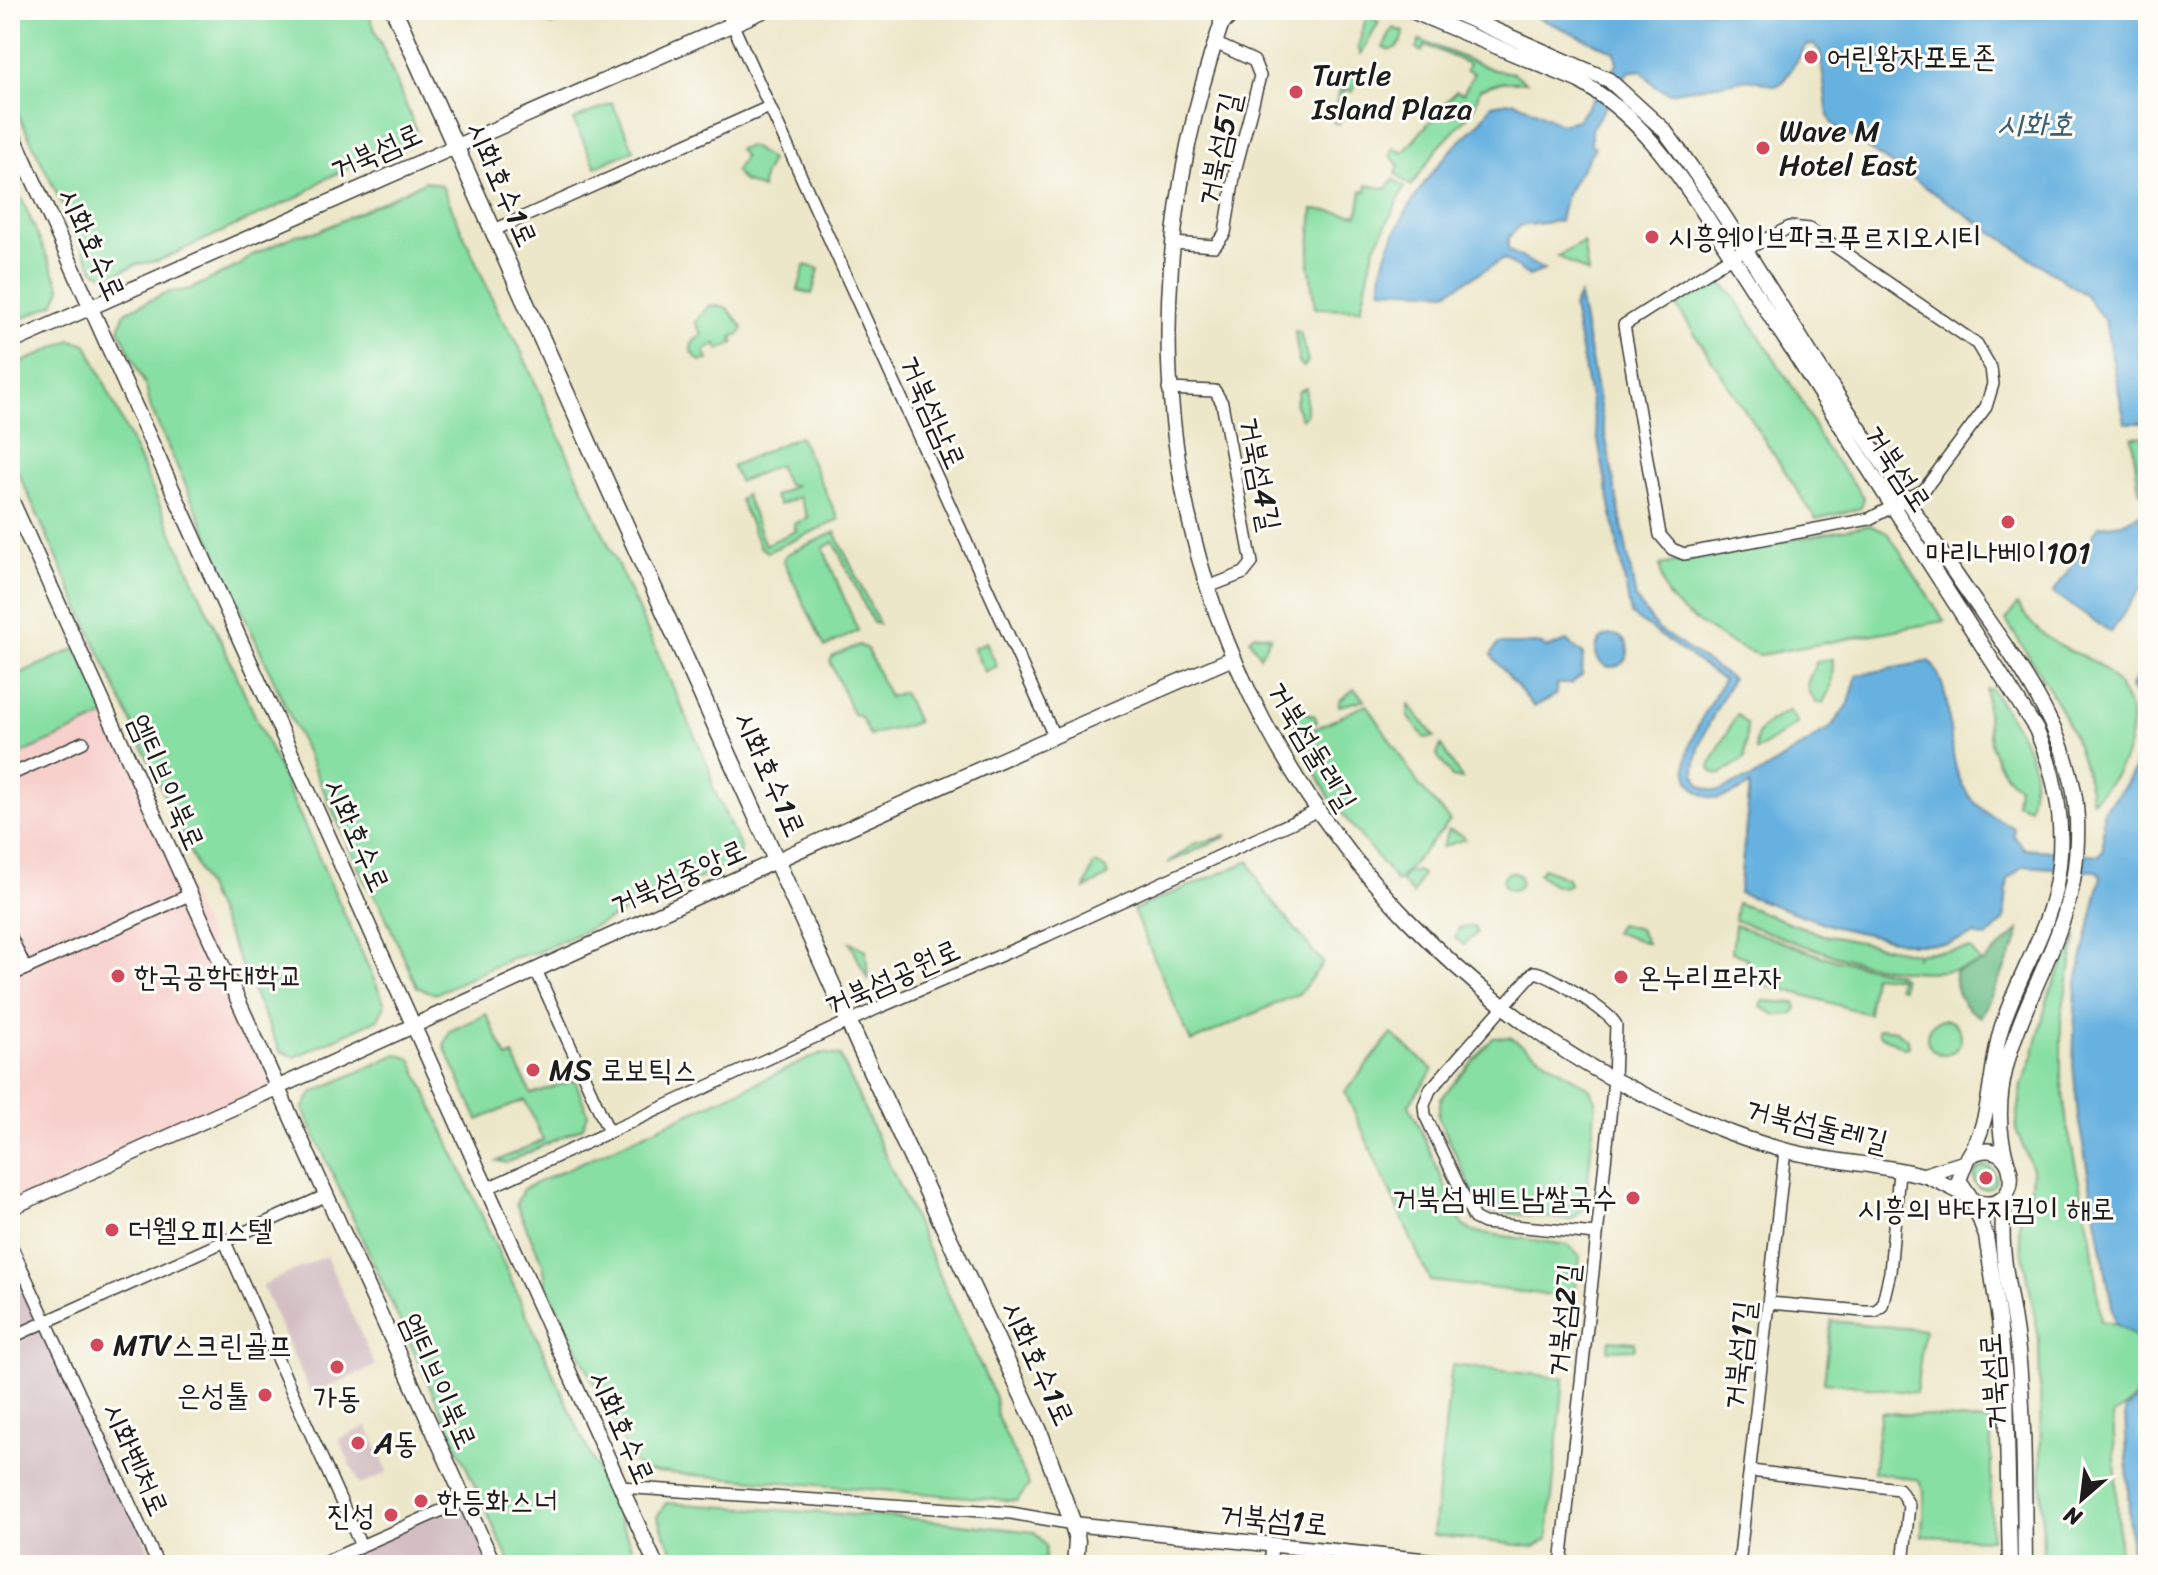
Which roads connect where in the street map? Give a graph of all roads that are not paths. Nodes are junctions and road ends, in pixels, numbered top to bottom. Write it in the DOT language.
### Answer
graph roads {
  1 [pos="394,10"];
  2 [pos="765,10"];
  3 [pos="1237,10"];
  4 [pos="1409,10"];
  5 [pos="1449,10"];
  6 [pos="730,17"];
  7 [pos="1221,18"];
  8 [pos="1215,43"];
  9 [pos="1583,75"];
  10 [pos="769,107"];
  11 [pos="10,128"];
  12 [pos="454,145"];
  13 [pos="492,231"];
  14 [pos="1173,243"];
  15 [pos="1737,254"];
  16 [pos="92,307"];
  17 [pos="10,343"];
  18 [pos="1168,389"];
  19 [pos="10,497"];
  20 [pos="1900,505"];
  21 [pos="1208,587"];
  22 [pos="1233,658"];
  23 [pos="1054,736"];
  24 [pos="83,742"];
  25 [pos="10,775"];
  26 [pos="1317,811"];
  27 [pos="2070,838"];
  28 [pos="778,860"];
  29 [pos="189,895"];
  30 [pos="10,935"];
  31 [pos="26,969"];
  32 [pos="536,970"];
  33 [pos="10,976"];
  34 [pos="1504,1007"];
  35 [pos="850,1022"];
  36 [pos="414,1026"];
  37 [pos="1614,1080"];
  38 [pos="278,1089"];
  39 [pos="609,1132"];
  40 [pos="1785,1151"];
  41 [pos="1965,1160"];
  42 [pos="2007,1161"];
  43 [pos="1899,1172"];
  44 [pos="1924,1175"];
  45 [pos="488,1188"];
  46 [pos="327,1195"];
  47 [pos="2006,1195"];
  48 [pos="1969,1198"];
  49 [pos="10,1208"];
  50 [pos="1595,1234"];
  51 [pos="225,1242"];
  52 [pos="10,1243"];
  53 [pos="1768,1303"];
  54 [pos="47,1321"];
  55 [pos="10,1338"];
  56 [pos="1751,1471"];
  57 [pos="620,1487"];
  58 [pos="465,1500"];
  59 [pos="1073,1524"];
  60 [pos="361,1546"];
  61 [pos="1272,1546"];
  62 [pos="1075,1564"];
  63 [pos="158,1565"];
  64 [pos="318,1565"];
  65 [pos="494,1565"];
  66 [pos="656,1565"];
  67 [pos="1270,1565"];
  68 [pos="1470,1565"];
  69 [pos="1561,1565"];
  70 [pos="1739,1565"];
  71 [pos="1903,1565"];
  72 [pos="2010,1565"];
  73 [pos="2025,1565"];
  1 -- 12 [label="main road, 시화호수1로"];
  2 -- 6 [label="street, 거북섬로"];
  3 -- 7 [label="street"];
  4 -- 9 [label="street, 거북섬로"];
  5 -- 9 [label="street"];
  6 -- 10 [label="street, 거북섬남로"];
  6 -- 12 [label="street, 거북섬로"];
  7 -- 8 [label="street, 거북섬둘레길"];
  8 -- 14 [label="street, 거북섬둘레길"];
  8 -- 14 [label="street, 거북섬5길"];
  9 -- 15 [label="street, 거북섬로"];
  9 -- 15 [label="street"];
  10 -- 13 [label="street"];
  10 -- 23 [label="street, 거북섬남로"];
  11 -- 16 [label="street, 시화호수로"];
  12 -- 13 [label="main road, 시화호수1로"];
  12 -- 16 [label="street, 거북섬로"];
  13 -- 28 [label="main road, 시화호수1로"];
  14 -- 18 [label="street, 거북섬둘레길"];
  15 -- 20 [label="street, 거북섬로"];
  15 -- 20 [label="street"];
  15 -- 20 [label="street"];
  16 -- 17 [label="street, 거북섬로"];
  16 -- 36 [label="street, 시화호수로"];
  18 -- 21 [label="street, 거북섬둘레길"];
  18 -- 21 [label="street, 거북섬4길"];
  19 -- 29 [label="street, 엠티브이북로"];
  20 -- 27 [label="street, 거북섬로"];
  21 -- 22 [label="street, 거북섬둘레길"];
  22 -- 23 [label="street, 거북섬중앙로"];
  22 -- 26 [label="street, 거북섬둘레길"];
  23 -- 28 [label="street, 거북섬중앙로"];
  24 -- 25 [label="street"];
  26 -- 34 [label="street, 거북섬둘레길"];
  26 -- 35 [label="street, 거북섬공원로"];
  27 -- 41 [label="street, 거북섬로"];
  27 -- 42 [label="street"];
  28 -- 32 [label="street, 거북섬중앙로"];
  28 -- 35 [label="main road, 시화호수1로"];
  29 -- 31 [label="street"];
  29 -- 38 [label="street, 엠티브이북로"];
  30 -- 31 [label="street"];
  31 -- 33 [label="street"];
  32 -- 36 [label="street, 거북섬중앙로"];
  32 -- 39 [label="street"];
  34 -- 37 [label="street, 거북섬둘레길"];
  34 -- 37 [label="street, 거북섬2길"];
  34 -- 50 [label="street, 거북섬2길"];
  35 -- 39 [label="street, 거북섬공원로"];
  35 -- 59 [label="main road, 시화호수1로"];
  36 -- 38 [label="street, 거북섬중앙로"];
  36 -- 45 [label="street, 시화호수로"];
  37 -- 40 [label="street, 거북섬둘레길"];
  37 -- 50 [label="street, 거북섬2길"];
  38 -- 46 [label="street, 엠티브이북로"];
  38 -- 49 [label="street"];
  39 -- 45 [label="street, 거북섬공원로"];
  40 -- 43 [label="street, 거북섬둘레길"];
  40 -- 53 [label="street, 거북섬1길"];
  41 -- 42 [label="street"];
  41 -- 44 [label="street"];
  41 -- 48 [label="street"];
  42 -- 47 [label="street"];
  43 -- 44 [label="street, 거북섬둘레길"];
  43 -- 53 [label="street, 거북섬둘레길"];
  44 -- 48 [label="street"];
  45 -- 57 [label="street, 시화호수로"];
  46 -- 51 [label="street"];
  46 -- 58 [label="street, 엠티브이북로"];
  47 -- 48 [label="street"];
  47 -- 73 [label="street, 거북섬로"];
  48 -- 72 [label="street, 거북섬로"];
  50 -- 69 [label="street, 거북섬2길"];
  51 -- 54 [label="street"];
  51 -- 60 [label="street"];
  52 -- 54 [label="street, 시화벤처로"];
  53 -- 56 [label="street, 거북섬1길"];
  54 -- 55 [label="street"];
  54 -- 63 [label="street, 시화벤처로"];
  56 -- 70 [label="street, 거북섬1길"];
  56 -- 71 [label="street"];
  57 -- 59 [label="street"];
  57 -- 66 [label="street, 시화호수로"];
  58 -- 60 [label="street"];
  58 -- 65 [label="street, 엠티브이북로"];
  59 -- 61 [label="street, 거북섬1로"];
  59 -- 62 [label="main road, 시화호수1로"];
  60 -- 64 [label="street"];
  61 -- 67 [label="street"];
  61 -- 68 [label="street, 거북섬1로"];
}
